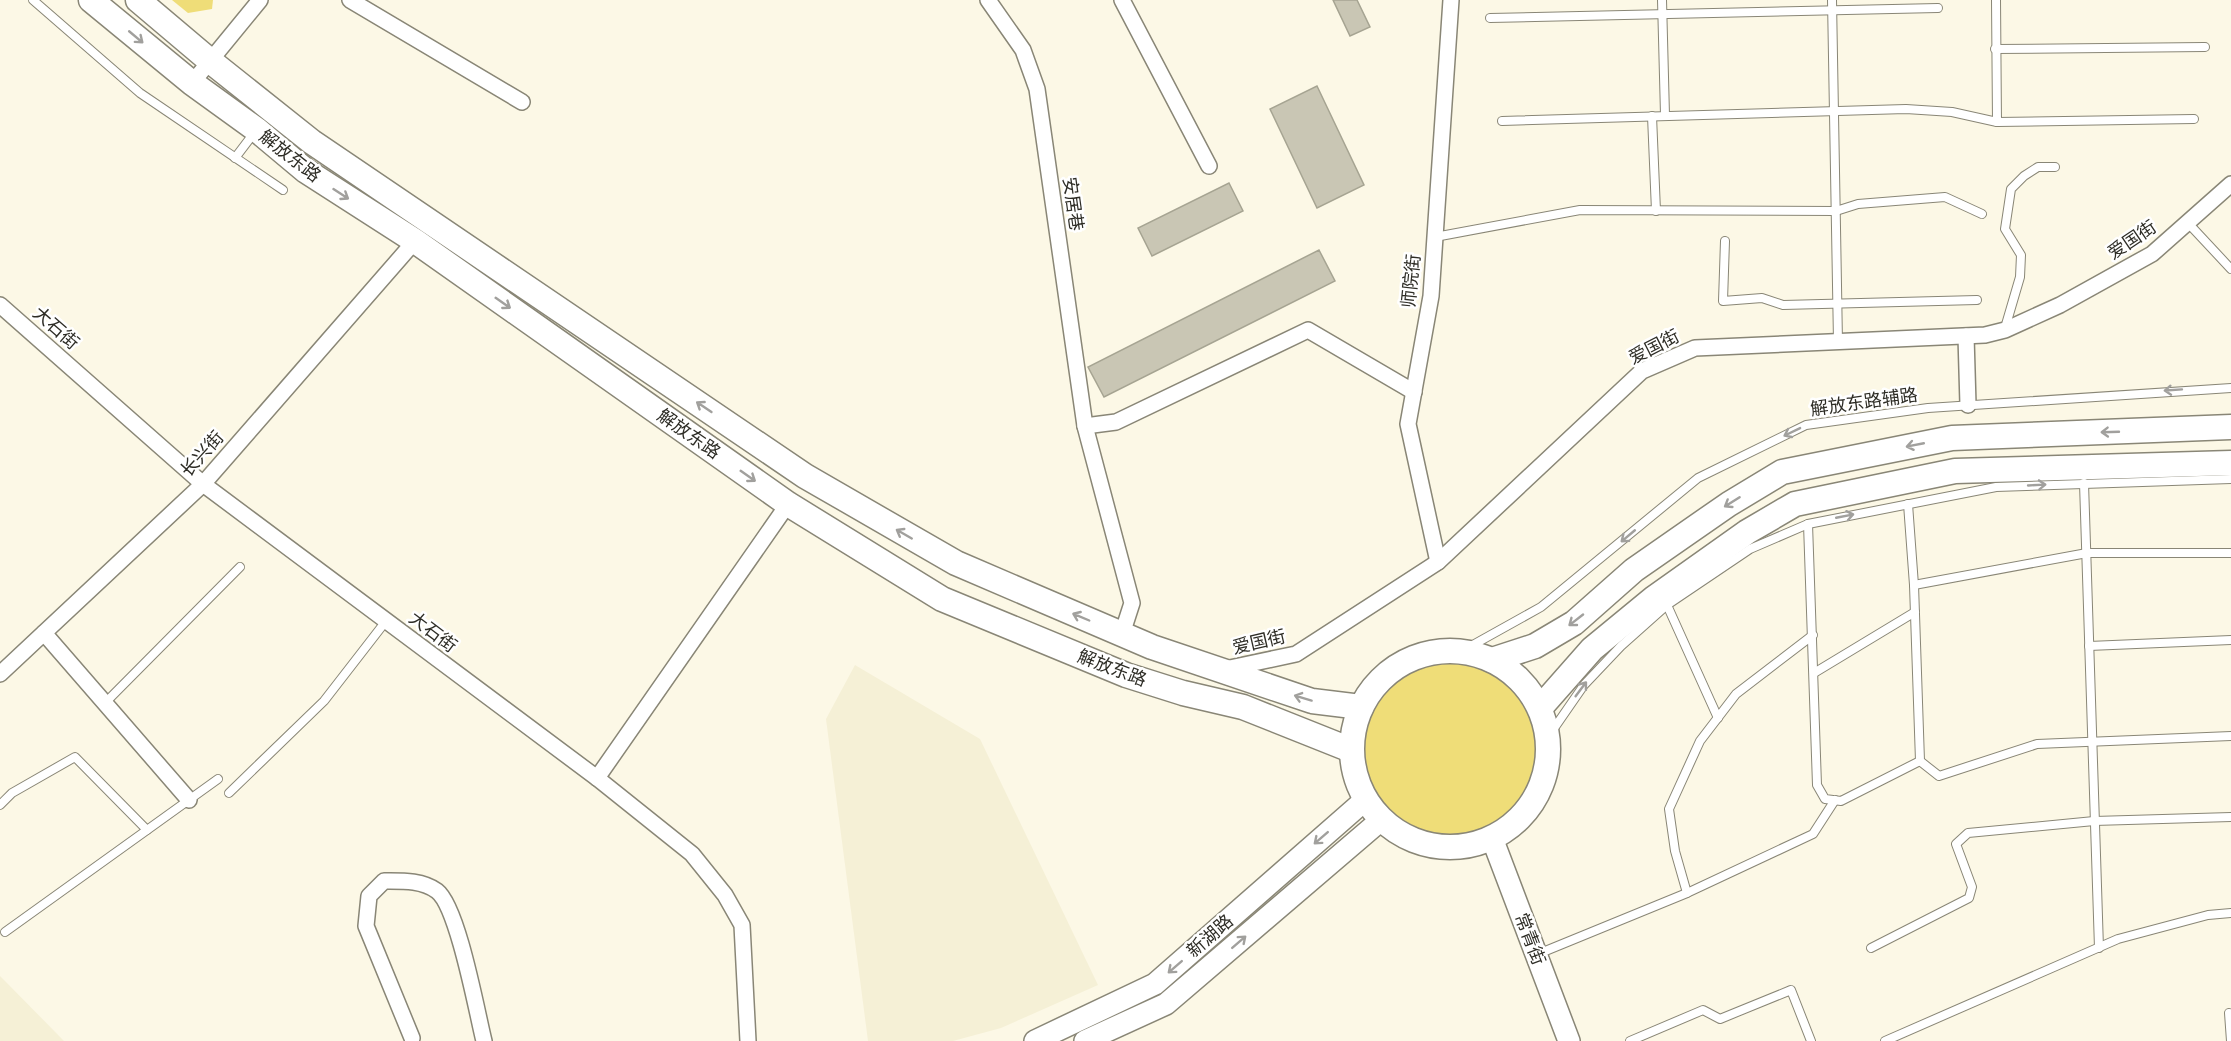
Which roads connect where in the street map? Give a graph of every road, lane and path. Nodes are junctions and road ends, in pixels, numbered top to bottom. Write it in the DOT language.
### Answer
graph roads {
  1 [pos="33,0"];
  2 [pos="92,0"];
  3 [pos="138,0"];
  4 [pos="260,0"];
  5 [pos="350,0"];
  6 [pos="988,0"];
  7 [pos="1122,0"];
  8 [pos="1451,0"];
  9 [pos="1662,0"];
  10 [pos="1832,0"];
  11 [pos="1996,0"];
  12 [pos="1938,8"];
  13 [pos="1832,9"];
  14 [pos="1663,16"];
  15 [pos="1490,18"];
  16 [pos="2205,47"];
  17 [pos="1995,49"];
  18 [pos="209,60"];
  19 [pos="192,83"];
  20 [pos="522,102"];
  21 [pos="1834,110"];
  22 [pos="1665,115"];
  23 [pos="1652,116"];
  24 [pos="2194,119"];
  25 [pos="1502,121"];
  26 [pos="1997,122"];
  27 [pos="257,130"];
  28 [pos="235,158"];
  29 [pos="1209,166"];
  30 [pos="2055,167"];
  31 [pos="2231,184"];
  32 [pos="283,190"];
  33 [pos="1656,211"];
  34 [pos="1836,211"];
  35 [pos="1982,214"];
  36 [pos="2188,222"];
  37 [pos="1435,237"];
  38 [pos="415,241"];
  39 [pos="1725,241"];
  40 [pos="2229,263"];
  41 [pos="1977,300"];
  42 [pos="1838,304"];
  43 [pos="0,305"];
  44 [pos="2005,330"];
  45 [pos="1966,336"];
  46 [pos="1838,342"];
  47 [pos="2231,388"];
  48 [pos="1414,392"];
  49 [pos="1968,405"];
  50 [pos="1084,426"];
  51 [pos="2231,427"];
  52 [pos="2231,463"];
  53 [pos="2231,479"];
  54 [pos="2084,483"];
  55 [pos="203,484"];
  56 [pos="788,504"];
  57 [pos="1908,504"];
  58 [pos="1808,524"];
  59 [pos="2087,553"];
  60 [pos="2231,553"];
  61 [pos="1438,562"];
  62 [pos="240,567"];
  63 [pos="1914,585"];
  64 [pos="1667,605"];
  65 [pos="1915,612"];
  66 [pos="386,621"];
  67 [pos="44,633"];
  68 [pos="1122,634"];
  69 [pos="1813,635"];
  70 [pos="2231,640"];
  71 [pos="2089,646"];
  72 [pos="1462,651"];
  73 [pos="1492,660"];
  74 [pos="1222,670"];
  75 [pos="1814,673"];
  76 [pos="0,674"];
  77 [pos="105,703"];
  78 [pos="1360,707"];
  79 [pos="1540,708"];
  80 [pos="1718,718"];
  81 [pos="2231,736"];
  82 [pos="1548,737"];
  83 [pos="2091,743"];
  84 [pos="1351,750"];
  85 [pos="1920,761"];
  86 [pos="218,778"];
  87 [pos="597,778"];
  88 [pos="229,793"];
  89 [pos="189,800"];
  90 [pos="1365,800"];
  91 [pos="1835,800"];
  92 [pos="0,805"];
  93 [pos="2231,817"];
  94 [pos="1381,820"];
  95 [pos="2094,821"];
  96 [pos="147,830"];
  97 [pos="1492,838"];
  98 [pos="1687,893"];
  99 [pos="2231,913"];
  100 [pos="5,932"];
  101 [pos="1871,948"];
  102 [pos="2099,948"];
  103 [pos="1536,955"];
  104 [pos="2229,1012"];
  105 [pos="412,1038"];
  106 [pos="484,1041"];
  107 [pos="748,1041"];
  108 [pos="1035,1041"];
  109 [pos="1085,1041"];
  110 [pos="1569,1041"];
  111 [pos="1630,1041"];
  112 [pos="1811,1041"];
  113 [pos="1885,1041"];
  114 [pos="2231,1041"];
  1 -- 28 [label="lane"];
  2 -- 19 [label="main road, 解放东路, one-way"];
  3 -- 18 [label="main road, 解放东路"];
  4 -- 18 [label="street"];
  5 -- 20 [label="street"];
  6 -- 50 [label="street, 安居巷"];
  7 -- 29 [label="street"];
  8 -- 37 [label="street, 师院街"];
  9 -- 14 [label="lane"];
  10 -- 13 [label="lane"];
  11 -- 17 [label="lane"];
  12 -- 13 [label="lane"];
  13 -- 14 [label="lane"];
  13 -- 21 [label="lane"];
  14 -- 15 [label="lane"];
  14 -- 22 [label="lane"];
  16 -- 17 [label="lane"];
  17 -- 26 [label="lane"];
  18 -- 19 [label="street"];
  68 -- 18 [label="main road, 解放东路, one-way"];
  19 -- 27 [label="main road, 解放东路"];
  21 -- 22 [label="lane"];
  21 -- 26 [label="lane"];
  21 -- 34 [label="lane"];
  22 -- 23 [label="lane"];
  23 -- 25 [label="lane"];
  23 -- 33 [label="lane"];
  24 -- 26 [label="lane"];
  27 -- 28 [label="lane"];
  27 -- 38 [label="main road, 解放东路, one-way"];
  28 -- 32 [label="lane"];
  30 -- 44 [label="lane"];
  31 -- 36 [label="street, 爱国街"];
  33 -- 34 [label="lane"];
  33 -- 37 [label="lane"];
  34 -- 35 [label="lane"];
  34 -- 42 [label="lane"];
  36 -- 40 [label="lane"];
  36 -- 44 [label="street, 爱国街"];
  37 -- 48 [label="street, 师院街"];
  38 -- 55 [label="street, 长兴街"];
  38 -- 56 [label="main road, 解放东路, one-way"];
  39 -- 42 [label="lane"];
  41 -- 42 [label="lane"];
  42 -- 46 [label="lane"];
  43 -- 55 [label="street, 大石街"];
  44 -- 45 [label="street, 爱国街"];
  45 -- 46 [label="street, 爱国街"];
  45 -- 49 [label="street"];
  46 -- 61 [label="street, 爱国街"];
  47 -- 49 [label="lane, 解放东路辅路, one-way"];
  48 -- 50 [label="street"];
  48 -- 61 [label="street, 师院街"];
  49 -- 72 [label="lane, 解放东路辅路, one-way"];
  50 -- 68 [label="street, 安居巷"];
  51 -- 73 [label="main road, one-way"];
  52 -- 79 [label="main road"];
  53 -- 54 [label="lane"];
  57 -- 54 [label="lane, one-way"];
  54 -- 59 [label="lane"];
  55 -- 66 [label="street, 大石街"];
  55 -- 67 [label="street, 长兴街"];
  56 -- 84 [label="main road, 解放东路"];
  56 -- 87 [label="street"];
  58 -- 57 [label="lane, one-way"];
  57 -- 63 [label="lane"];
  58 -- 64 [label="lane"];
  58 -- 69 [label="lane"];
  59 -- 60 [label="lane"];
  59 -- 63 [label="lane"];
  59 -- 71 [label="lane"];
  61 -- 74 [label="street, 爱国街"];
  62 -- 77 [label="lane"];
  63 -- 65 [label="lane"];
  64 -- 80 [label="lane"];
  82 -- 64 [label="lane, one-way"];
  65 -- 75 [label="lane"];
  65 -- 85 [label="lane"];
  66 -- 87 [label="street, 大石街"];
  66 -- 88 [label="lane"];
  67 -- 76 [label="street, 长兴街"];
  67 -- 77 [label="street"];
  68 -- 74 [label="main road, 解放东路"];
  69 -- 75 [label="lane"];
  69 -- 80 [label="lane"];
  70 -- 71 [label="lane"];
  71 -- 83 [label="lane"];
  72 -- 73 [label="main road"];
  72 -- 78 [label="main road"];
  73 -- 79 [label="main road"];
  78 -- 74 [label="main road, 解放东路, one-way"];
  75 -- 91 [label="lane"];
  77 -- 89 [label="street"];
  78 -- 84 [label="main road"];
  79 -- 82 [label="main road"];
  80 -- 98 [label="lane"];
  81 -- 83 [label="lane"];
  82 -- 97 [label="main road"];
  83 -- 85 [label="lane"];
  83 -- 95 [label="lane"];
  84 -- 90 [label="main road"];
  85 -- 91 [label="lane"];
  86 -- 89 [label="lane"];
  87 -- 107 [label="street, 大石街"];
  89 -- 96 [label="lane"];
  90 -- 94 [label="main road"];
  90 -- 108 [label="main road, 新湖路, one-way"];
  91 -- 98 [label="lane"];
  92 -- 96 [label="lane"];
  93 -- 95 [label="lane"];
  94 -- 97 [label="main road"];
  109 -- 94 [label="main road, 新湖路, one-way"];
  95 -- 101 [label="lane"];
  95 -- 102 [label="lane"];
  96 -- 100 [label="lane"];
  97 -- 103 [label="main road, 常青街"];
  98 -- 103 [label="lane"];
  99 -- 102 [label="lane"];
  102 -- 113 [label="lane"];
  103 -- 110 [label="main road, 常青街"];
  104 -- 114 [label="lane"];
  105 -- 106 [label="street"];
  111 -- 112 [label="lane"];
}
